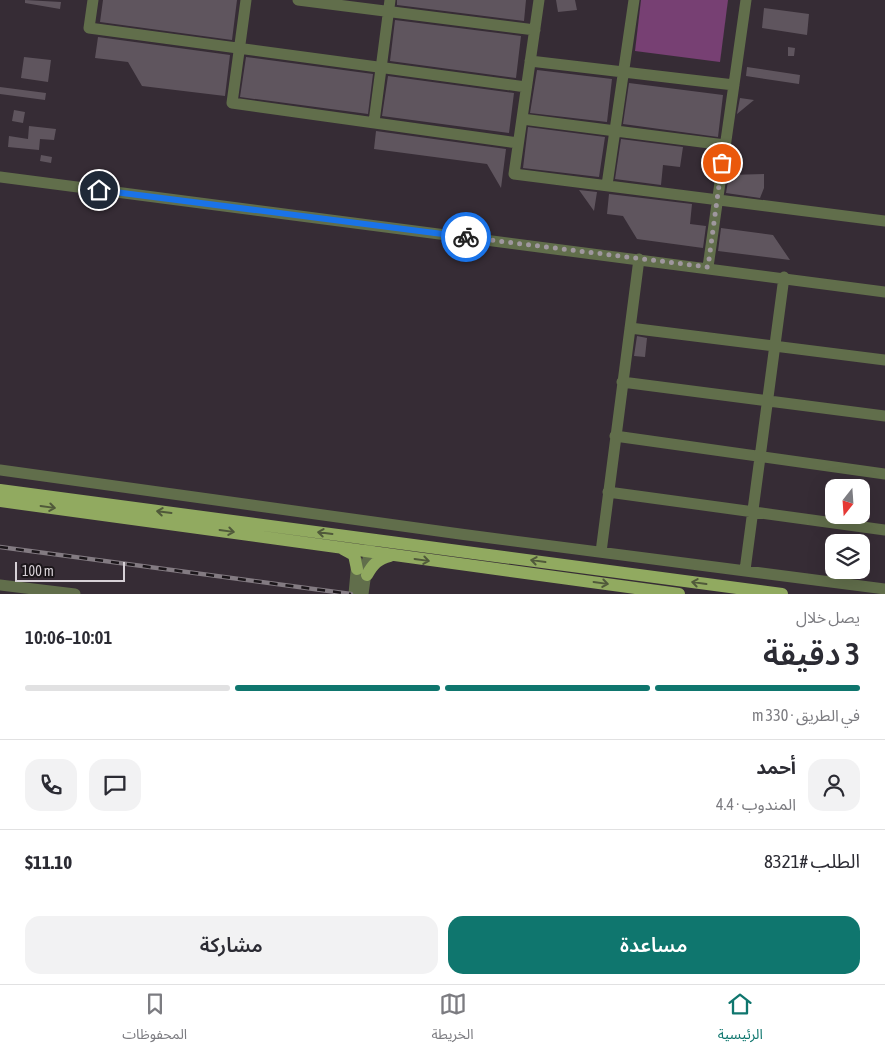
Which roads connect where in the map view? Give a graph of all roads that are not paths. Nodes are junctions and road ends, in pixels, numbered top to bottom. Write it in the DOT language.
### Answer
graph roads {
  1 [pos="93,0"];
  2 [pos="246,0"];
  3 [pos="298,0"];
  4 [pos="390,0"];
  5 [pos="540,0"];
  6 [pos="634,0"];
  7 [pos="746,0"];
  8 [pos="388,12"];
  9 [pos="535,30"];
  10 [pos="240,48"];
  11 [pos="530,61"];
  12 [pos="381,68"];
  13 [pos="622,71"];
  14 [pos="734,85"];
  15 [pos="526,87"];
  16 [pos="522,119"];
  17 [pos="374,122"];
  18 [pos="614,131"];
  19 [pos="518,143"];
  20 [pos="725,145"];
  21 [pos="0,177"];
  22 [pos="607,186"];
  23 [pos="717,200"];
  24 [pos="885,221"];
  25 [pos="639,259"];
  26 [pos="708,267"];
  27 [pos="784,277"];
  28 [pos="885,292"];
  29 [pos="630,328"];
  30 [pos="775,346"];
  31 [pos="885,360"];
  32 [pos="622,382"];
  33 [pos="767,401"];
  34 [pos="885,416"];
  35 [pos="615,436"];
  36 [pos="760,456"];
  37 [pos="0,470"];
  38 [pos="885,474"];
  39 [pos="0,490"];
  40 [pos="608,492"];
  41 [pos="0,500"];
  42 [pos="753,512"];
  43 [pos="885,530"];
  44 [pos="364,544"];
  45 [pos="331,545"];
  46 [pos="601,552"];
  47 [pos="391,555"];
  48 [pos="745,570"];
  49 [pos="362,572"];
  50 [pos="0,585"];
  51 [pos="885,589"];
  52 [pos="75,594"];
  53 [pos="354,594"];
  54 [pos="363,594"];
  55 [pos="679,594"];
  56 [pos="782,594"];
  1 -- 10 [label="street"];
  2 -- 10 [label="street"];
  3 -- 8 [label="street"];
  4 -- 8 [label="street"];
  5 -- 9 [label="street"];
  6 -- 13 [label="street"];
  7 -- 14 [label="street"];
  8 -- 9 [label="street"];
  8 -- 12 [label="street"];
  9 -- 11 [label="street"];
  10 -- 12 [label="street"];
  10 -- 17 [label="street"];
  11 -- 13 [label="street"];
  11 -- 15 [label="street"];
  12 -- 15 [label="street"];
  12 -- 17 [label="street"];
  13 -- 14 [label="street"];
  13 -- 18 [label="street"];
  14 -- 20 [label="street"];
  15 -- 16 [label="street"];
  16 -- 18 [label="street"];
  16 -- 19 [label="street"];
  17 -- 19 [label="street"];
  18 -- 20 [label="street"];
  18 -- 22 [label="street"];
  19 -- 22 [label="street"];
  20 -- 23 [label="street"];
  21 -- 25 [label="street"];
  22 -- 23 [label="street"];
  23 -- 24 [label="street"];
  23 -- 26 [label="street"];
  25 -- 26 [label="street"];
  25 -- 29 [label="street"];
  26 -- 27 [label="street"];
  27 -- 28 [label="street"];
  27 -- 30 [label="street"];
  29 -- 30 [label="street"];
  29 -- 32 [label="street"];
  30 -- 31 [label="street"];
  30 -- 33 [label="street"];
  32 -- 33 [label="street"];
  32 -- 35 [label="street"];
  33 -- 34 [label="street"];
  33 -- 36 [label="street"];
  35 -- 36 [label="street"];
  35 -- 40 [label="street"];
  36 -- 38 [label="street"];
  36 -- 42 [label="street"];
  37 -- 46 [label="street"];
  44 -- 39 [label="main road, one-way"];
  40 -- 42 [label="street"];
  40 -- 46 [label="street"];
  41 -- 45 [label="main road, one-way"];
  42 -- 43 [label="street"];
  42 -- 48 [label="street"];
  44 -- 45 [label="main road"];
  44 -- 47 [label="main road"];
  44 -- 49 [label="street"];
  56 -- 44 [label="main road, one-way"];
  45 -- 49 [label="main road"];
  46 -- 48 [label="street"];
  47 -- 49 [label="main road"];
  47 -- 55 [label="main road, one-way"];
  48 -- 51 [label="street"];
  49 -- 53 [label="street"];
  49 -- 54 [label="street"];
  50 -- 52 [label="street"];
}
